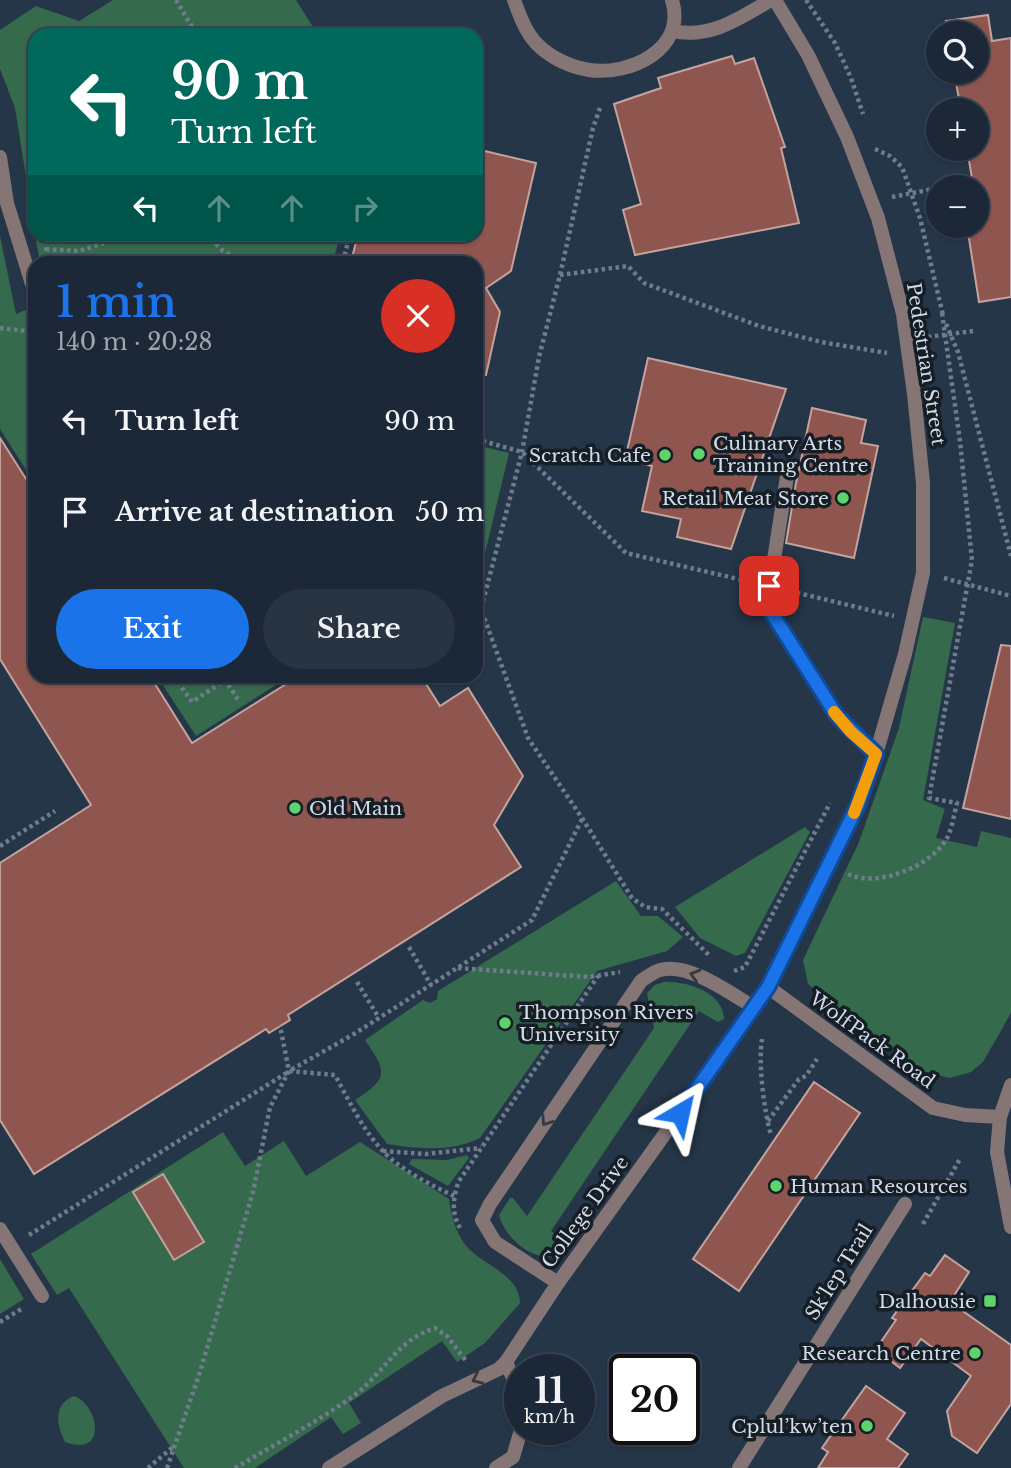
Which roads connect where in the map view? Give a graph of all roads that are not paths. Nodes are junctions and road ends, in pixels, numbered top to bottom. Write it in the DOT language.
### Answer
graph roads {
  1 [pos="514,0"];
  2 [pos="672,0"];
  3 [pos="773,0"];
  4 [pos="672,31"];
  5 [pos="0,157"];
  6 [pos="28,272"];
  7 [pos="788,470"];
  8 [pos="876,754"];
  9 [pos="768,987"];
  10 [pos="755,1008"];
  11 [pos="1011,1086"];
  12 [pos="1000,1117"];
  13 [pos="905,1203"];
  14 [pos="1011,1227"];
  15 [pos="0,1229"];
  16 [pos="558,1283"];
  17 [pos="42,1296"];
  18 [pos="511,1354"];
  19 [pos="504,1364"];
  20 [pos="517,1445"];
  21 [pos="329,1468"];
  22 [pos="496,1468"];
  23 [pos="739,1468"];
  1 -- 4 [label="street"];
  2 -- 4 [label="street"];
  3 -- 4 [label="street"];
  3 -- 8 [label="street, Pedestrian Street"];
  5 -- 6 [label="street"];
  7 -- 8 [label="street"];
  8 -- 9 [label="street, College Drive"];
  9 -- 10 [label="street, College Drive"];
  9 -- 12 [label="street, WolfPack Road"];
  10 -- 16 [label="street, College Drive"];
  10 -- 16 [label="street, one-way"];
  11 -- 12 [label="street"];
  12 -- 14 [label="street"];
  13 -- 23 [label="street, Sk'lep Trail"];
  15 -- 17 [label="street"];
  16 -- 18 [label="street, College Drive"];
  19 -- 21 [label="street, one-way"];
  20 -- 22 [label="street"];
}
